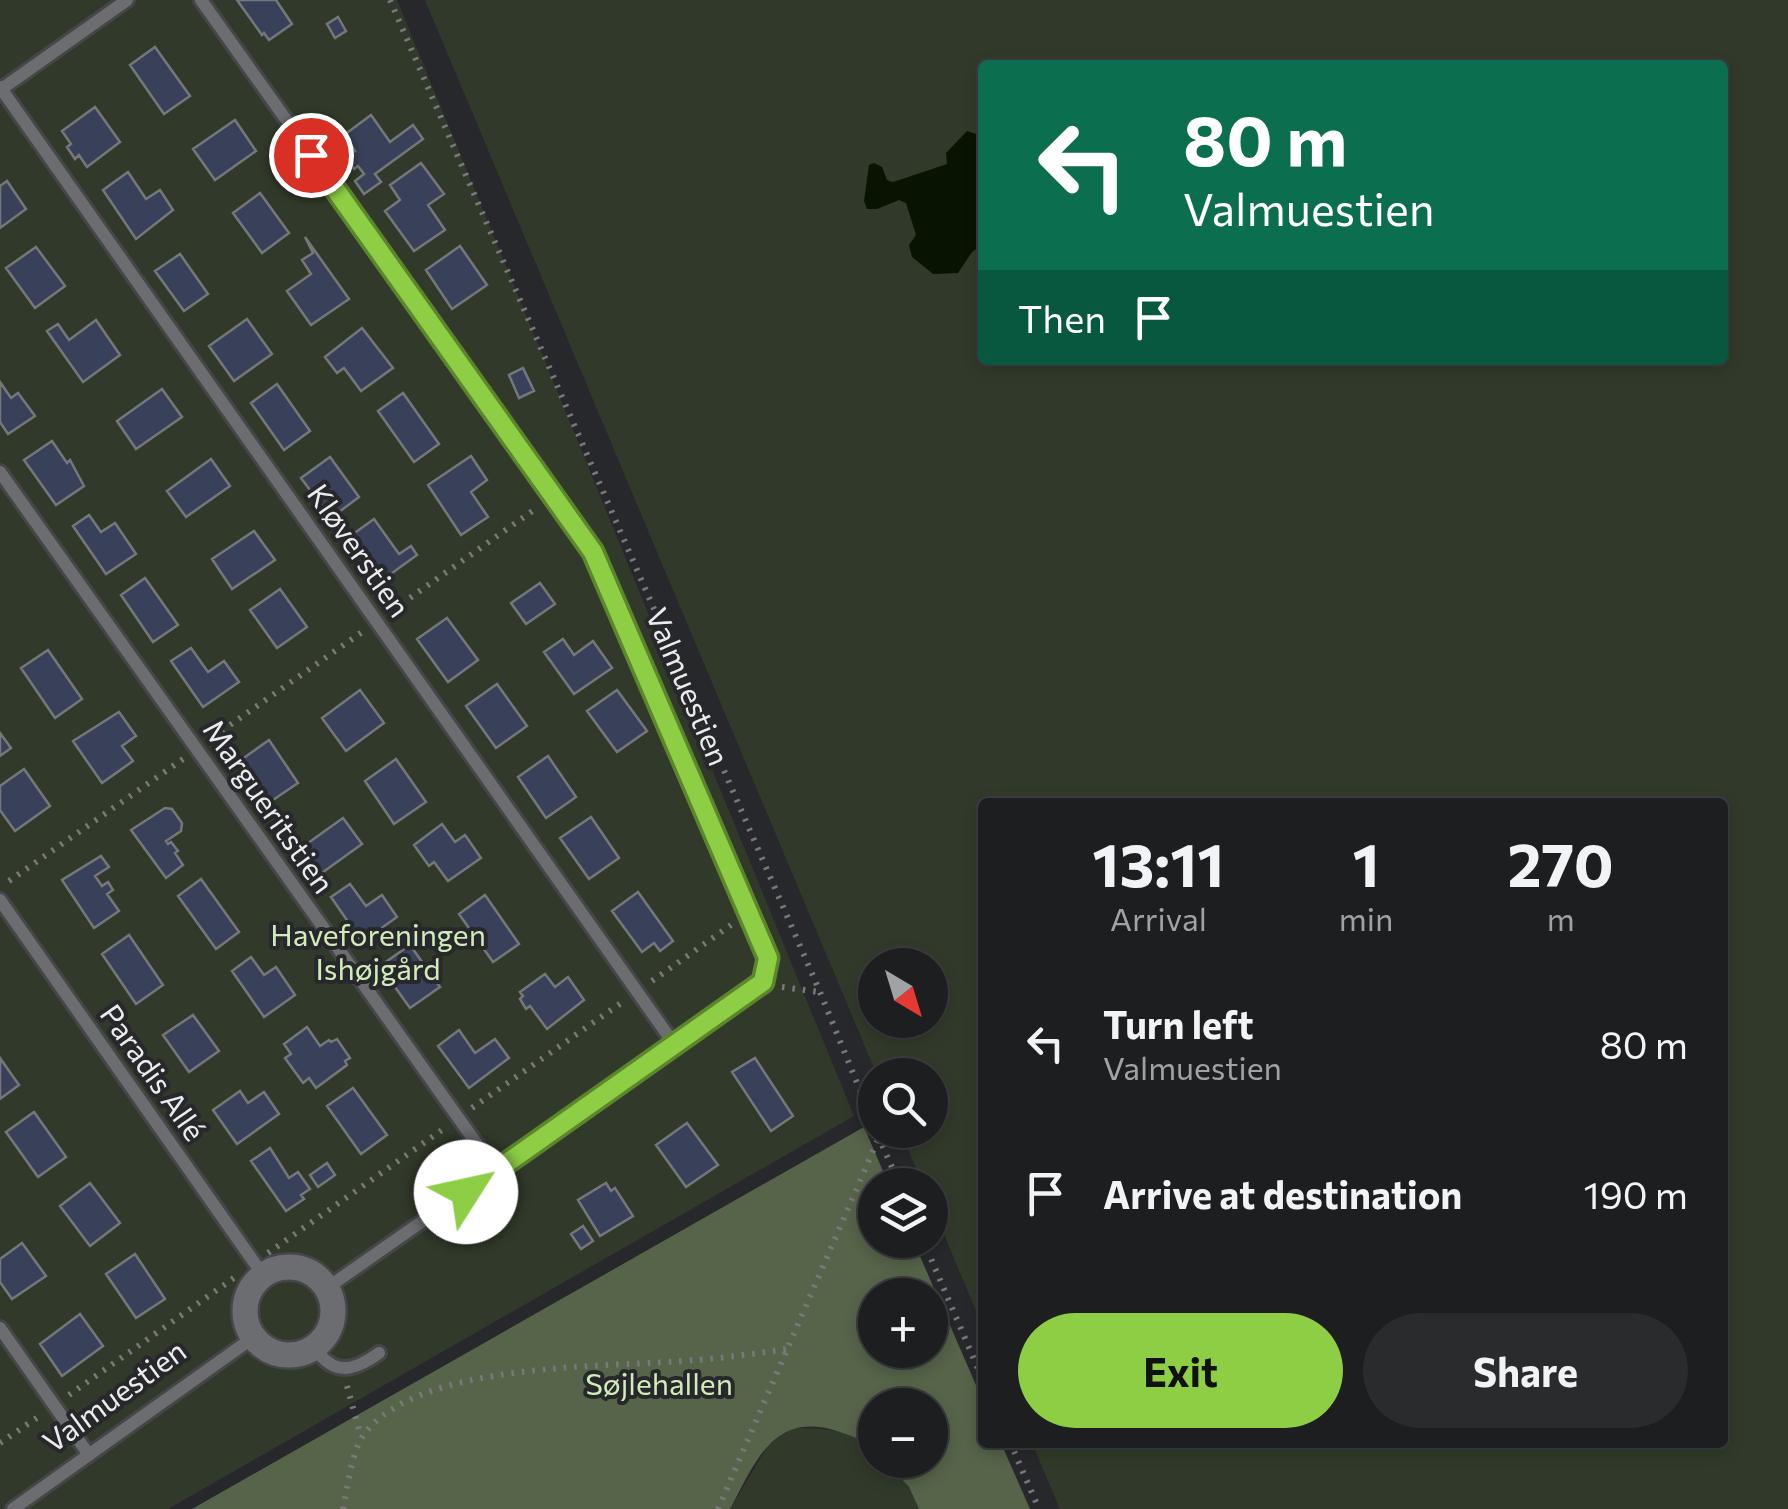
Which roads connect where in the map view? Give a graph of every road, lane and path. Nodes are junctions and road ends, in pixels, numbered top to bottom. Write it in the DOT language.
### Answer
graph roads {
  1 [pos="126,0"];
  2 [pos="200,0"];
  3 [pos="390,0"];
  4 [pos="0,89"];
  5 [pos="0,472"];
  6 [pos="554,496"];
  7 [pos="377,622"];
  8 [pos="196,749"];
  9 [pos="0,888"];
  10 [pos="0,900"];
  11 [pos="749,912"];
  12 [pos="763,982"];
  13 [pos="637,992"];
  14 [pos="820,992"];
  15 [pos="674,1044"];
  16 [pos="858,1085"];
  17 [pos="458,1118"];
  18 [pos="870,1148"];
  19 [pos="496,1171"];
  20 [pos="931,1258"];
  21 [pos="258,1269"];
  22 [pos="327,1288"];
  23 [pos="0,1328"];
  24 [pos="254,1338"];
  25 [pos="314,1347"];
  26 [pos="788,1349"];
  27 [pos="379,1354"];
  28 [pos="344,1369"];
  29 [pos="978,1369"];
  30 [pos="54,1405"];
  31 [pos="361,1437"];
  32 [pos="0,1444"];
  33 [pos="1013,1448"];
  34 [pos="89,1456"];
  35 [pos="14,1509"];
  36 [pos="342,1509"];
  37 [pos="718,1509"];
  38 [pos="1039,1509"];
  1 -- 4 [label="lane"];
  2 -- 6 [label="lane, Valmuestien"];
  3 -- 14 [label="path"];
  4 -- 7 [label="lane, Kløverstien"];
  5 -- 8 [label="lane, Margueritstien"];
  6 -- 7 [label="path"];
  6 -- 11 [label="lane, Valmuestien"];
  7 -- 8 [label="path"];
  7 -- 13 [label="lane, Kløverstien"];
  8 -- 9 [label="path"];
  8 -- 17 [label="lane, Margueritstien"];
  10 -- 21 [label="lane, Paradis Allé"];
  11 -- 12 [label="lane, Valmuestien"];
  11 -- 13 [label="path"];
  12 -- 14 [label="path"];
  12 -- 15 [label="lane"];
  13 -- 15 [label="lane, Kløverstien"];
  13 -- 17 [label="path"];
  14 -- 16 [label="path"];
  15 -- 19 [label="lane"];
  17 -- 19 [label="lane, Margueritstien"];
  17 -- 21 [label="path"];
  18 -- 26 [label="path"];
  19 -- 22 [label="lane"];
  20 -- 29 [label="path"];
  21 -- 22 [label="street"];
  21 -- 24 [label="street"];
  21 -- 30 [label="path"];
  22 -- 25 [label="street"];
  23 -- 30 [label="lane"];
  24 -- 25 [label="street"];
  24 -- 34 [label="lane, Valmuestien"];
  25 -- 28 [label="lane"];
  26 -- 31 [label="path"];
  26 -- 37 [label="path"];
  27 -- 28 [label="lane"];
  28 -- 31 [label="path"];
  30 -- 32 [label="path"];
  30 -- 34 [label="lane"];
  31 -- 36 [label="path"];
  33 -- 38 [label="path"];
  34 -- 35 [label="lane, Valmuestien"];
}
